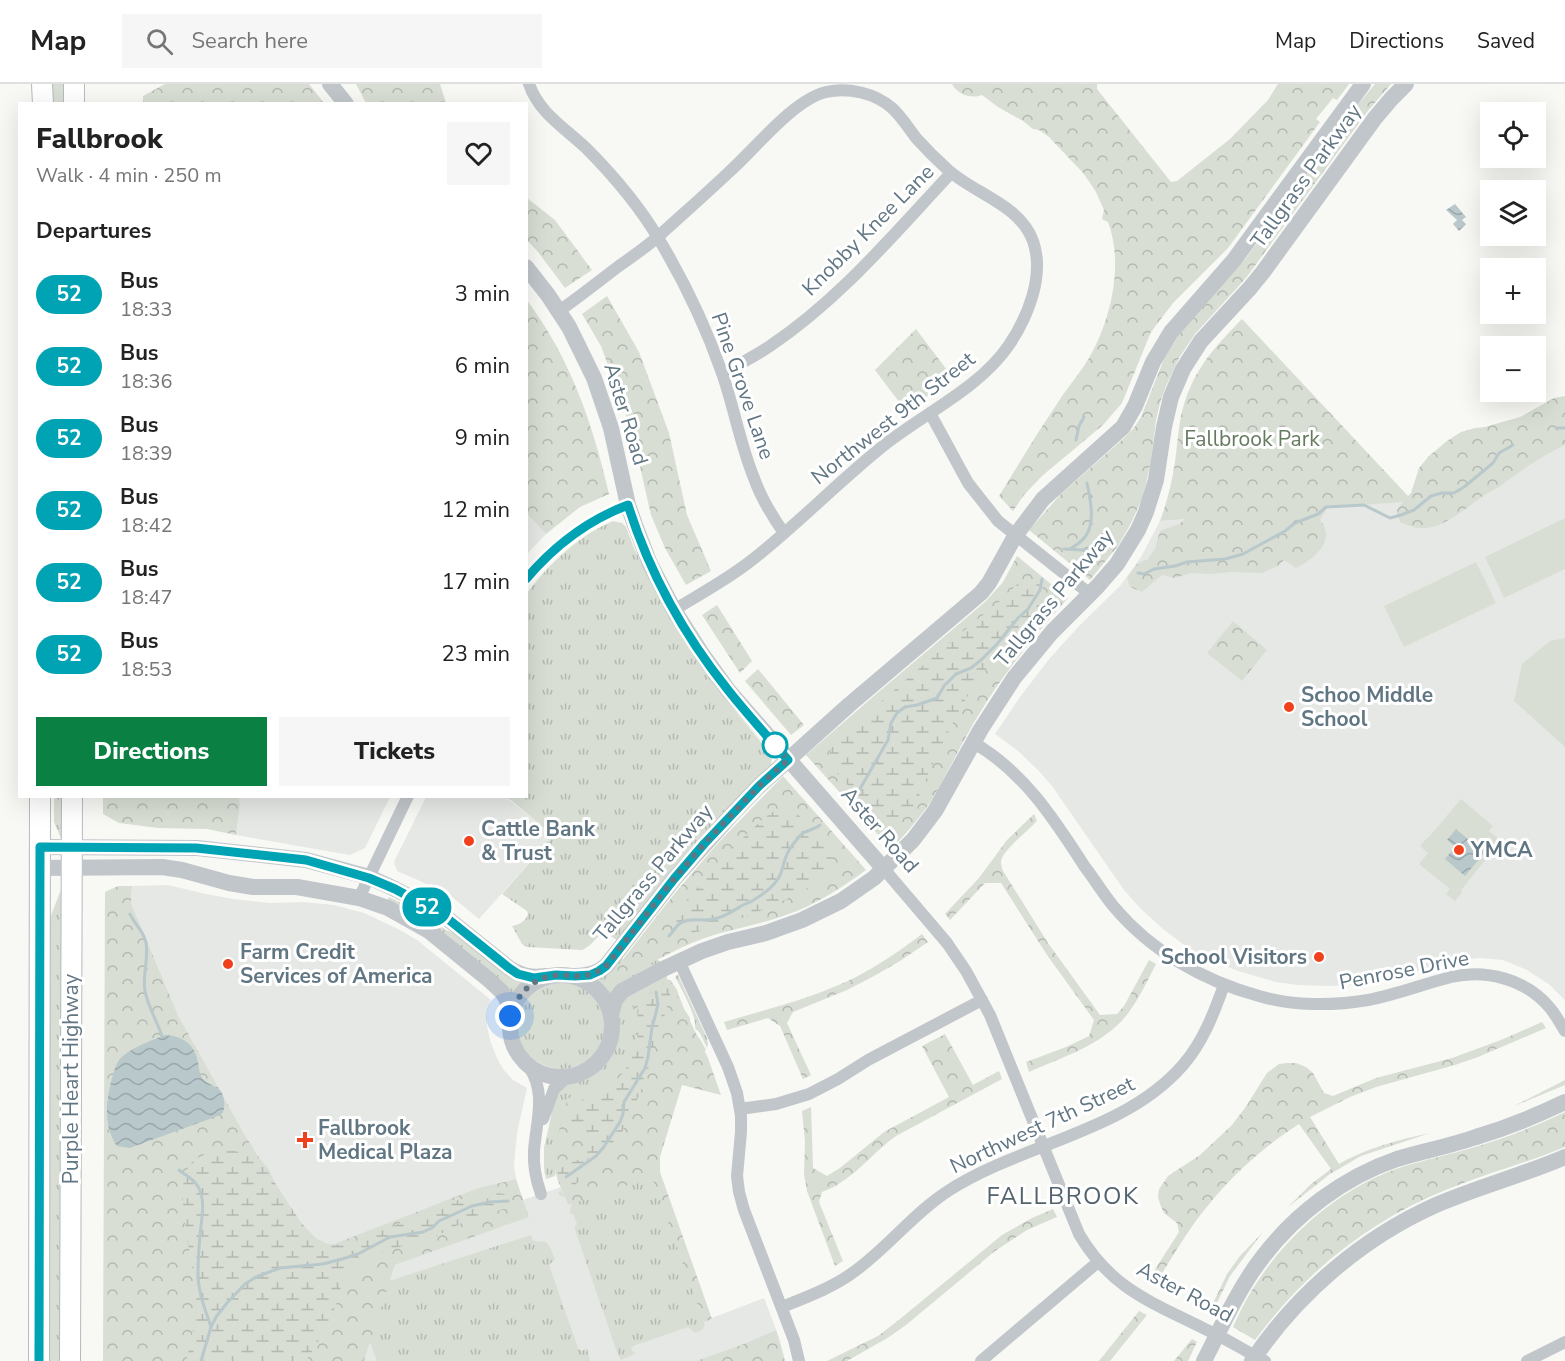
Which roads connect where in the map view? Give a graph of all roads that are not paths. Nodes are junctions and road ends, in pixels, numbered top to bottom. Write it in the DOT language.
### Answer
graph roads {
  1 [pos="42,84"];
  2 [pos="74,84"];
  3 [pos="330,84"];
  4 [pos="529,84"];
  5 [pos="1363,84"];
  6 [pos="1406,84"];
  7 [pos="342,96"];
  8 [pos="43,102"];
  9 [pos="74,102"];
  10 [pos="951,173"];
  11 [pos="657,237"];
  12 [pos="528,270"];
  13 [pos="559,311"];
  14 [pos="722,373"];
  15 [pos="930,413"];
  16 [pos="628,505"];
  17 [pos="784,534"];
  18 [pos="1015,536"];
  19 [pos="528,577"];
  20 [pos="1090,594"];
  21 [pos="674,610"];
  22 [pos="974,743"];
  23 [pos="788,760"];
  24 [pos="40,798"];
  25 [pos="72,798"];
  26 [pos="407,798"];
  27 [pos="40,847"];
  28 [pos="72,847"];
  29 [pos="40,868"];
  30 [pos="72,868"];
  31 [pos="884,869"];
  32 [pos="369,878"];
  33 [pos="360,898"];
  34 [pos="679,961"];
  35 [pos="546,976"];
  36 [pos="575,976"];
  37 [pos="1224,985"];
  38 [pos="982,1000"];
  39 [pos="611,1015"];
  40 [pos="509,1025"];
  41 [pos="1565,1031"];
  42 [pos="529,1067"];
  43 [pos="567,1077"];
  44 [pos="1565,1102"];
  45 [pos="740,1109"];
  46 [pos="535,1146"];
  47 [pos="1043,1146"];
  48 [pos="1565,1157"];
  49 [pos="541,1194"];
  50 [pos="1098,1262"];
  51 [pos="782,1308"];
  52 [pos="1218,1335"];
  53 [pos="1565,1342"];
  54 [pos="1258,1359"];
  55 [pos="39,1361"];
  56 [pos="70,1361"];
  57 [pos="799,1361"];
  58 [pos="981,1361"];
  59 [pos="1204,1361"];
  60 [pos="1527,1361"];
  1 -- 8 [label="main road"];
  2 -- 9 [label="main road"];
  3 -- 7 [label="street"];
  4 -- 11 [label="street, Pine Grove Lane"];
  5 -- 18 [label="street, Tallgrass Parkway"];
  6 -- 20 [label="street, Tallgrass Parkway"];
  10 -- 11 [label="street, Northwest 9th Street"];
  10 -- 14 [label="street, Knobby Knee Lane"];
  10 -- 15 [label="street, Northwest 9th Street"];
  11 -- 13 [label="street"];
  11 -- 14 [label="street, Pine Grove Lane"];
  12 -- 13 [label="street, Aster Road"];
  13 -- 16 [label="street, Aster Road"];
  14 -- 17 [label="street, Pine Grove Lane"];
  15 -- 17 [label="street, Northwest 9th Street"];
  15 -- 18 [label="street"];
  16 -- 19 [label="street"];
  16 -- 21 [label="street, Aster Road"];
  17 -- 21 [label="street, Northwest 9th Street"];
  18 -- 20 [label="street"];
  18 -- 23 [label="street, Tallgrass Parkway"];
  20 -- 22 [label="street, Tallgrass Parkway"];
  21 -- 23 [label="street, Aster Road"];
  22 -- 31 [label="street, Tallgrass Parkway"];
  22 -- 37 [label="street, Penrose Drive"];
  23 -- 31 [label="street, Aster Road"];
  23 -- 36 [label="street, Tallgrass Parkway"];
  24 -- 27 [label="main road, Purple Heart Highway"];
  25 -- 28 [label="main road, Purple Heart Highway"];
  26 -- 32 [label="street"];
  27 -- 28 [label="street"];
  27 -- 29 [label="main road, Purple Heart Highway"];
  28 -- 30 [label="main road, Purple Heart Highway"];
  28 -- 32 [label="street"];
  29 -- 30 [label="street"];
  29 -- 55 [label="main road, Purple Heart Highway"];
  30 -- 33 [label="street"];
  30 -- 56 [label="main road, Purple Heart Highway"];
  31 -- 34 [label="street, Tallgrass Parkway"];
  31 -- 38 [label="street, Aster Road"];
  32 -- 33 [label="street"];
  32 -- 35 [label="street"];
  33 -- 40 [label="street"];
  34 -- 39 [label="street, Tallgrass Parkway"];
  34 -- 45 [label="street"];
  35 -- 36 [label="street"];
  35 -- 40 [label="street"];
  36 -- 39 [label="street"];
  37 -- 41 [label="street, Penrose Drive"];
  37 -- 47 [label="street, Northwest 7th Street"];
  38 -- 45 [label="street"];
  38 -- 47 [label="street, Aster Road"];
  39 -- 43 [label="street"];
  40 -- 42 [label="street"];
  42 -- 43 [label="street"];
  42 -- 46 [label="street"];
  43 -- 46 [label="street"];
  44 -- 52 [label="street"];
  45 -- 51 [label="street"];
  46 -- 49 [label="street"];
  47 -- 50 [label="street, Aster Road"];
  47 -- 51 [label="street, Northwest 7th Street"];
  48 -- 54 [label="street"];
  50 -- 52 [label="street, Aster Road"];
  50 -- 58 [label="street"];
  51 -- 57 [label="street"];
  52 -- 54 [label="street, Aster Road"];
  52 -- 59 [label="street"];
  53 -- 60 [label="street"];
}
